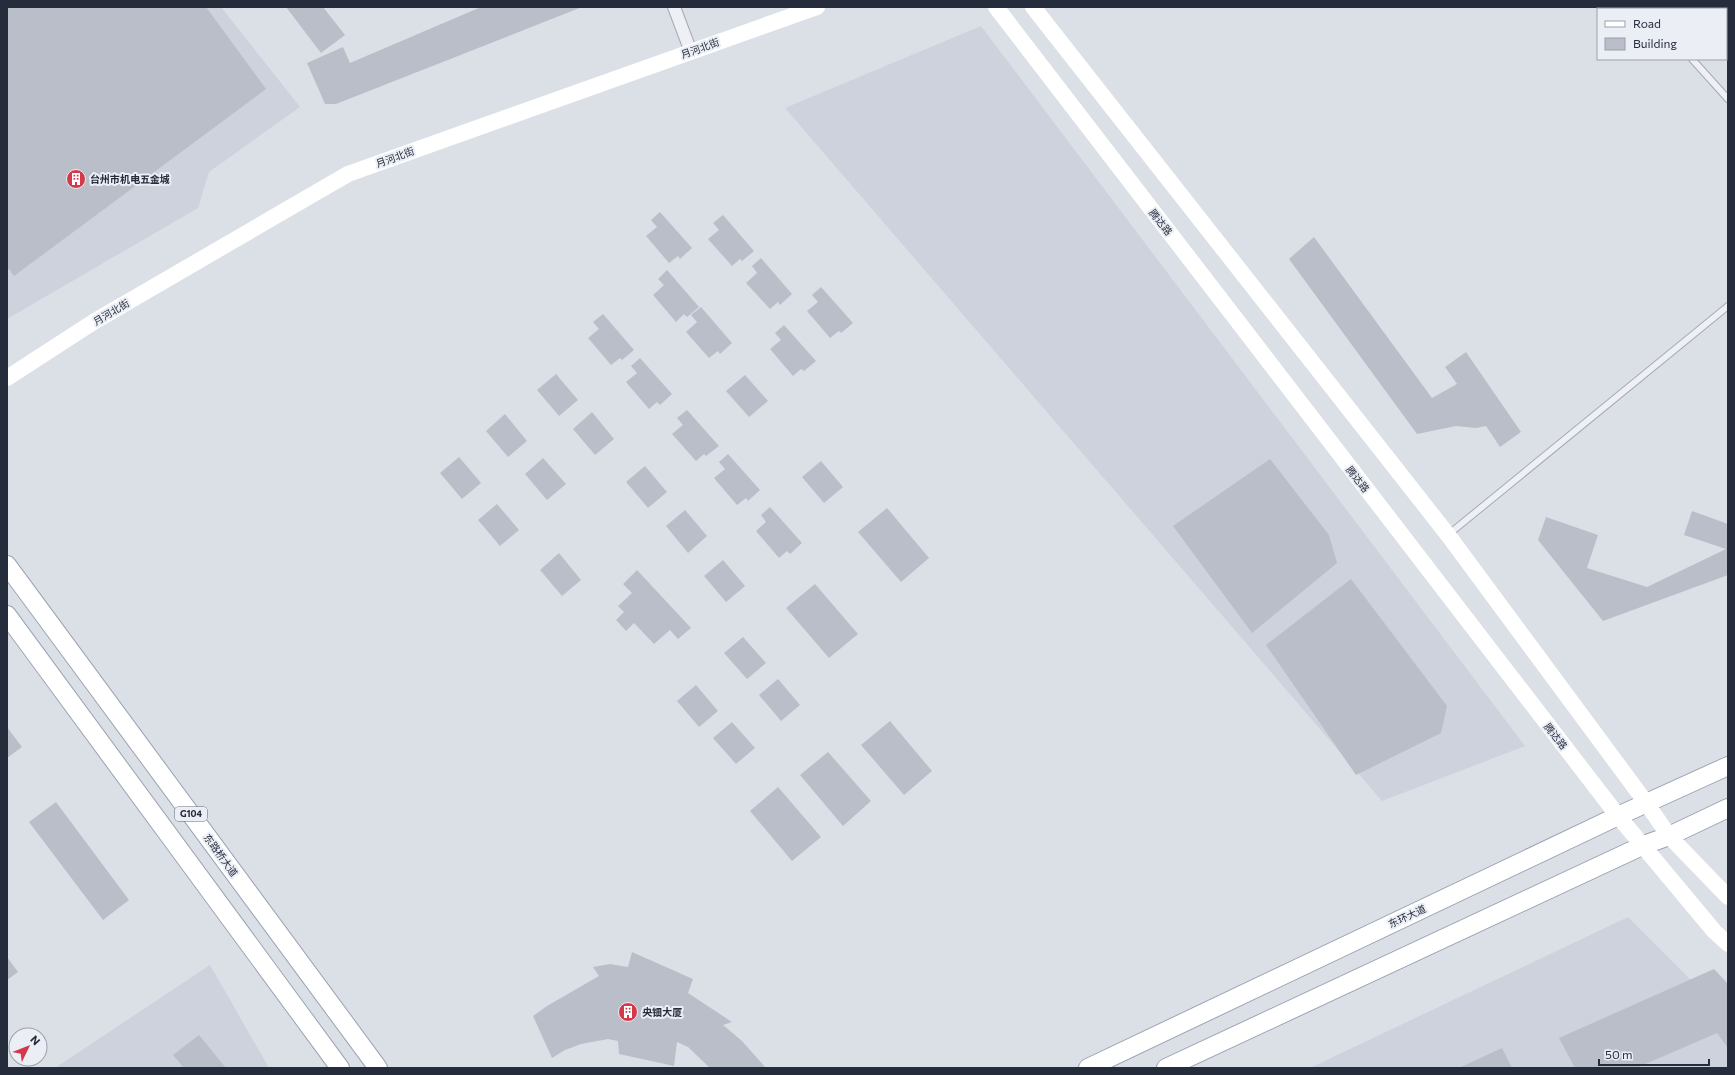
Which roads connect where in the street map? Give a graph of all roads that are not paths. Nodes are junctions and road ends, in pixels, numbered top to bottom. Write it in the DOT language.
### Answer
graph roads {
  1 [pos="674,7"];
  2 [pos="816,7"];
  3 [pos="996,7"];
  4 [pos="1033,7"];
  5 [pos="690,52"];
  6 [pos="1693,60"];
  7 [pos="1728,98"];
  8 [pos="1728,306"];
  9 [pos="7,378"];
  10 [pos="1448,535"];
  11 [pos="7,564"];
  12 [pos="7,615"];
  13 [pos="1728,766"];
  14 [pos="1647,804"];
  15 [pos="1728,808"];
  16 [pos="1618,816"];
  17 [pos="1669,836"];
  18 [pos="1644,846"];
  19 [pos="1728,896"];
  20 [pos="1728,944"];
  21 [pos="377,1066"];
  22 [pos="340,1068"];
  23 [pos="1088,1068"];
  24 [pos="1166,1068"];
  1 -- 5 [label="street"];
  2 -- 5 [label="main road, 月河北街"];
  3 -- 16 [label="main road, 腾达路"];
  4 -- 10 [label="main road"];
  5 -- 9 [label="main road, 月河北街"];
  6 -- 7 [label="lane"];
  8 -- 10 [label="lane"];
  10 -- 14 [label="main road"];
  11 -- 21 [label="main road, 东路桥大道 / G104"];
  12 -- 22 [label="main road, G104"];
  13 -- 14 [label="main road, 东环大道"];
  14 -- 16 [label="main road, 东环大道"];
  14 -- 17 [label="main road"];
  15 -- 17 [label="main road"];
  16 -- 18 [label="main road, 腾达路"];
  16 -- 23 [label="main road, 东环大道"];
  17 -- 18 [label="main road"];
  17 -- 19 [label="main road"];
  18 -- 20 [label="main road, 腾达路"];
  18 -- 24 [label="main road"];
}
